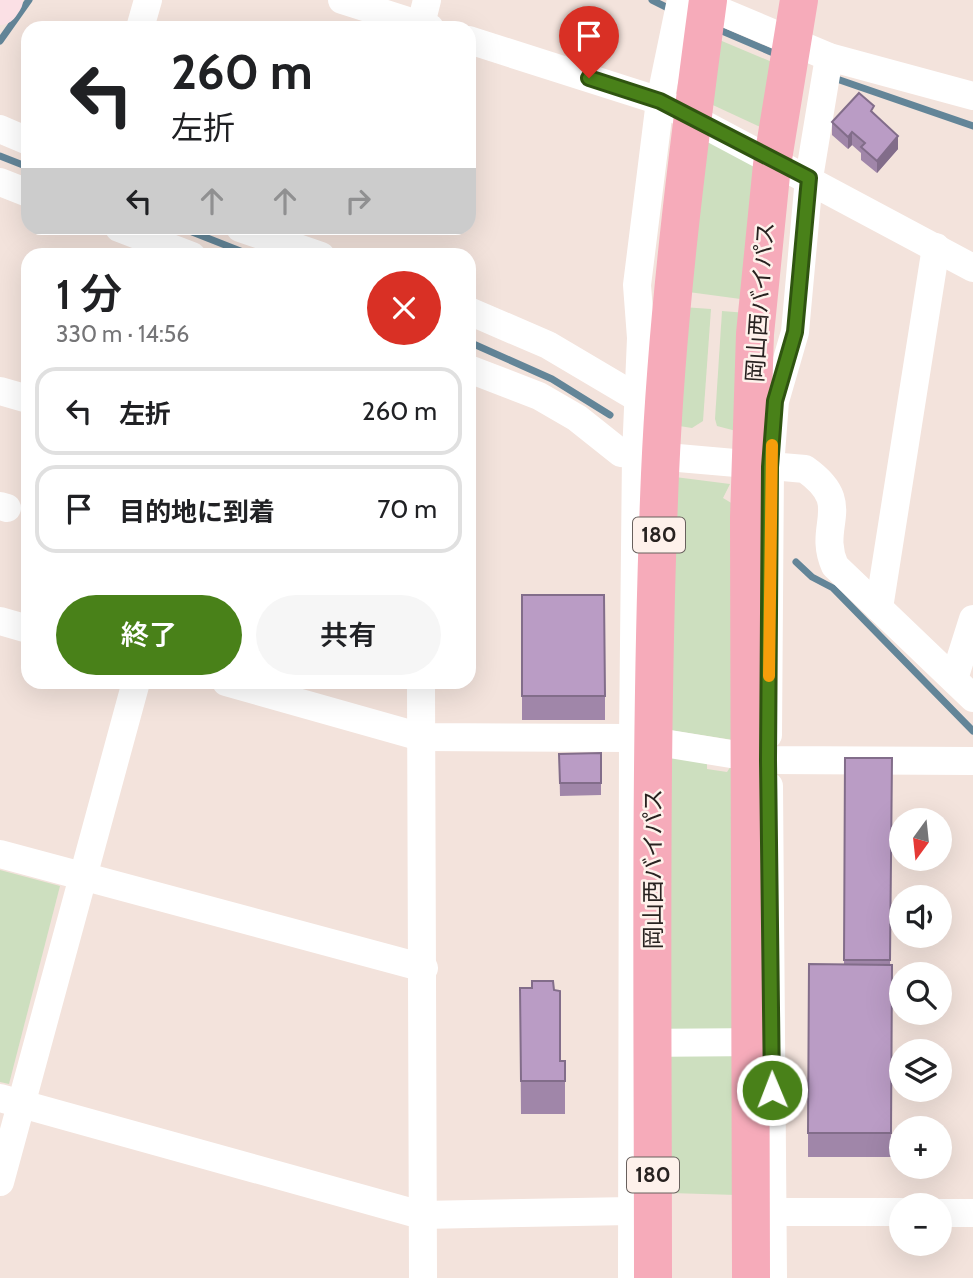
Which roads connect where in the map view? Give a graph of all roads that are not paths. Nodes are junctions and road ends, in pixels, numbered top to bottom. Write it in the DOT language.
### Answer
graph roads {
  1 [pos="4,0"];
  2 [pos="148,0"];
  3 [pos="342,0"];
  4 [pos="799,0"];
  5 [pos="0,6"];
  6 [pos="688,7"];
  7 [pos="425,20"];
  8 [pos="142,21"];
  9 [pos="476,42"];
  10 [pos="827,69"];
  11 [pos="973,96"];
  12 [pos="660,101"];
  13 [pos="0,129"];
  14 [pos="21,138"];
  15 [pos="809,178"];
  16 [pos="0,182"];
  17 [pos="21,190"];
  18 [pos="137,235"];
  19 [pos="260,235"];
  20 [pos="936,247"];
  21 [pos="171,248"];
  22 [pos="298,248"];
  23 [pos="973,268"];
  24 [pos="476,315"];
  25 [pos="476,372"];
  26 [pos="0,391"];
  27 [pos="21,397"];
  28 [pos="641,400"];
  29 [pos="636,455"];
  30 [pos="770,467"];
  31 [pos="879,608"];
  32 [pos="973,619"];
  33 [pos="0,621"];
  34 [pos="21,627"];
  35 [pos="134,689"];
  36 [pos="251,689"];
  37 [pos="421,689"];
  38 [pos="963,689"];
  39 [pos="421,737"];
  40 [pos="633,738"];
  41 [pos="768,760"];
  42 [pos="973,761"];
  43 [pos="0,854"];
  44 [pos="83,876"];
  45 [pos="424,968"];
  46 [pos="772,1041"];
  47 [pos="642,1058"];
  48 [pos="10,1101"];
  49 [pos="0,1182"];
  50 [pos="631,1211"];
  51 [pos="773,1212"];
  52 [pos="889,1212"];
  53 [pos="952,1213"];
  54 [pos="973,1213"];
  55 [pos="421,1215"];
  56 [pos="423,1278"];
  57 [pos="632,1278"];
  58 [pos="653,1278"];
  59 [pos="751,1278"];
  60 [pos="773,1278"];
  1 -- 5 [label="main road"];
  2 -- 8 [label="street"];
  3 -- 7 [label="street"];
  4 -- 59 [label="highway, 岡山西バイパス"];
  6 -- 10 [label="street"];
  6 -- 12 [label="street"];
  6 -- 47 [label="highway, 岡山西バイパス / 180"];
  9 -- 12 [label="street"];
  10 -- 11 [label="street"];
  10 -- 15 [label="street"];
  12 -- 15 [label="street"];
  12 -- 28 [label="street"];
  13 -- 14 [label="street"];
  15 -- 20 [label="street"];
  15 -- 30 [label="street"];
  16 -- 17 [label="street"];
  18 -- 21 [label="street"];
  19 -- 22 [label="street"];
  20 -- 23 [label="street"];
  20 -- 31 [label="street"];
  24 -- 28 [label="street"];
  25 -- 29 [label="street"];
  26 -- 27 [label="street"];
  28 -- 29 [label="street"];
  29 -- 30 [label="street"];
  29 -- 40 [label="street"];
  30 -- 31 [label="street"];
  30 -- 41 [label="street"];
  31 -- 38 [label="street"];
  32 -- 38 [label="street"];
  33 -- 34 [label="street"];
  35 -- 44 [label="street"];
  36 -- 39 [label="street"];
  37 -- 39 [label="street"];
  39 -- 40 [label="street"];
  39 -- 45 [label="street"];
  40 -- 41 [label="street"];
  40 -- 47 [label="street"];
  41 -- 42 [label="street"];
  41 -- 46 [label="street"];
  43 -- 44 [label="street"];
  44 -- 45 [label="street"];
  44 -- 48 [label="street"];
  45 -- 55 [label="street"];
  46 -- 47 [label="street"];
  46 -- 51 [label="street"];
  47 -- 50 [label="street"];
  47 -- 58 [label="highway, 岡山西バイパス / 180"];
  48 -- 49 [label="street"];
  48 -- 55 [label="street"];
  50 -- 55 [label="street"];
  50 -- 57 [label="street"];
  51 -- 52 [label="street"];
  51 -- 60 [label="street"];
  53 -- 54 [label="street"];
  55 -- 56 [label="street"];
}
